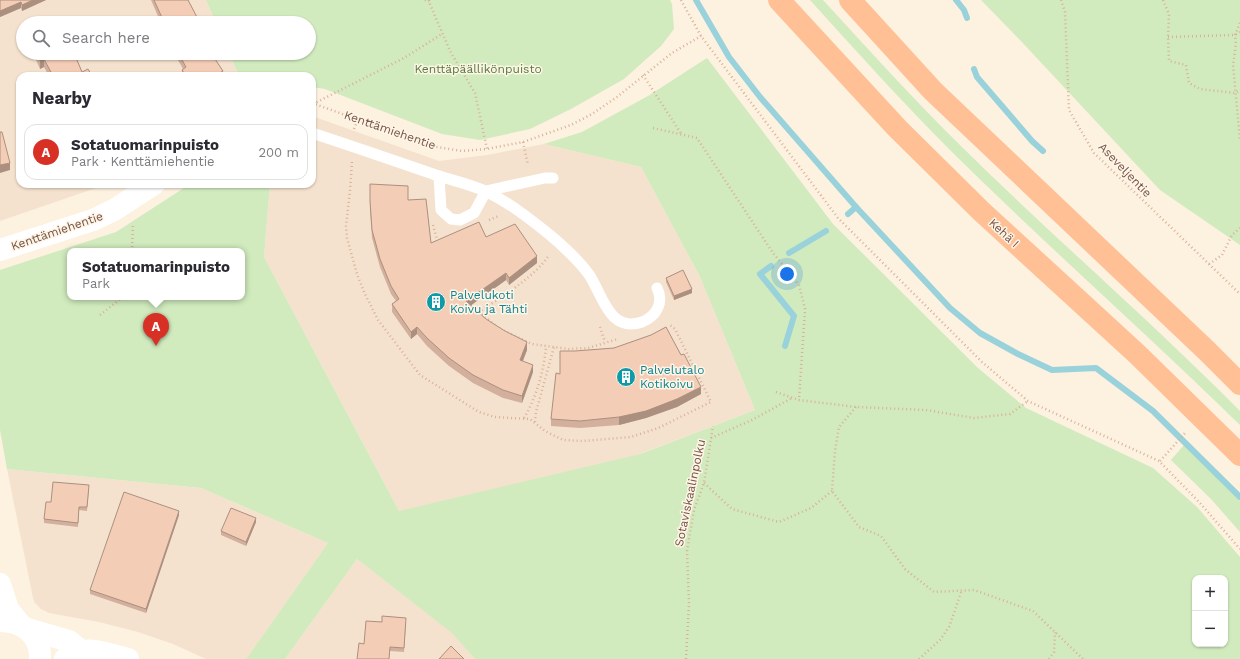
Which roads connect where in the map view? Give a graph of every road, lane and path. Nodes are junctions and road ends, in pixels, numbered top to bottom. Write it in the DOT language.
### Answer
graph roads {
  1 [pos="425,0"];
  2 [pos="681,0"];
  3 [pos="779,0"];
  4 [pos="850,0"];
  5 [pos="1061,0"];
  6 [pos="1163,0"];
  7 [pos="429,1"];
  8 [pos="1240,23"];
  9 [pos="1240,32"];
  10 [pos="442,34"];
  11 [pos="1235,35"];
  12 [pos="701,36"];
  13 [pos="1168,37"];
  14 [pos="643,75"];
  15 [pos="1240,90"];
  16 [pos="1236,92"];
  17 [pos="316,102"];
  18 [pos="316,104"];
  19 [pos="653,128"];
  20 [pos="316,134"];
  21 [pos="682,135"];
  22 [pos="1240,140"];
  23 [pos="487,149"];
  24 [pos="352,159"];
  25 [pos="359,162"];
  26 [pos="439,176"];
  27 [pos="552,178"];
  28 [pos="148,188"];
  29 [pos="350,191"];
  30 [pos="486,192"];
  31 [pos="480,203"];
  32 [pos="500,215"];
  33 [pos="1240,228"];
  34 [pos="0,250"];
  35 [pos="555,257"];
  36 [pos="1209,264"];
  37 [pos="657,288"];
  38 [pos="1240,294"];
  39 [pos="119,300"];
  40 [pos="100,315"];
  41 [pos="597,321"];
  42 [pos="670,325"];
  43 [pos="605,342"];
  44 [pos="546,347"];
  45 [pos="550,347"];
  46 [pos="554,347"];
  47 [pos="1240,384"];
  48 [pos="776,392"];
  49 [pos="792,398"];
  50 [pos="799,400"];
  51 [pos="1028,402"];
  52 [pos="856,407"];
  53 [pos="524,418"];
  54 [pos="535,422"];
  55 [pos="713,426"];
  56 [pos="711,438"];
  57 [pos="1176,443"];
  58 [pos="1240,455"];
  59 [pos="1160,461"];
  60 [pos="704,483"];
  61 [pos="832,491"];
  62 [pos="1240,549"];
  63 [pos="0,584"];
  64 [pos="962,590"];
  65 [pos="16,624"];
  66 [pos="1055,631"];
  67 [pos="73,655"];
  68 [pos="40,659"];
  69 [pos="128,659"];
  70 [pos="686,659"];
  71 [pos="919,659"];
  72 [pos="1048,659"];
  73 [pos="1083,659"];
  1 -- 7 [label="path"];
  2 -- 12 [label="path"];
  3 -- 58 [label="highway, Kehä I"];
  4 -- 47 [label="highway"];
  5 -- 36 [label="path, Aseveljentie"];
  6 -- 13 [label="path"];
  7 -- 10 [label="path"];
  8 -- 11 [label="path"];
  9 -- 11 [label="path"];
  10 -- 17 [label="path"];
  10 -- 23 [label="path"];
  11 -- 13 [label="path"];
  11 -- 16 [label="path"];
  12 -- 14 [label="path, Kenttämiehentie"];
  12 -- 51 [label="path"];
  13 -- 16 [label="path"];
  14 -- 21 [label="path"];
  14 -- 23 [label="path, Kenttämiehentie"];
  15 -- 16 [label="path"];
  16 -- 22 [label="path"];
  18 -- 23 [label="path, Kenttämiehentie"];
  19 -- 21 [label="path"];
  20 -- 26 [label="lane"];
  21 -- 50 [label="path"];
  24 -- 25 [label="path"];
  26 -- 30 [label="lane"];
  26 -- 31 [label="lane"];
  27 -- 30 [label="lane"];
  28 -- 34 [label="street, Kenttämiehentie"];
  29 -- 53 [label="path"];
  30 -- 31 [label="lane"];
  30 -- 37 [label="lane"];
  31 -- 32 [label="path"];
  33 -- 36 [label="path"];
  35 -- 44 [label="path"];
  36 -- 38 [label="path, Aseveljentie"];
  39 -- 40 [label="path"];
  41 -- 43 [label="path"];
  42 -- 54 [label="path"];
  44 -- 45 [label="path"];
  44 -- 53 [label="path"];
  46 -- 54 [label="path"];
  48 -- 49 [label="path"];
  49 -- 50 [label="path"];
  49 -- 56 [label="path"];
  50 -- 52 [label="path"];
  51 -- 52 [label="path"];
  51 -- 59 [label="path"];
  52 -- 61 [label="path"];
  53 -- 54 [label="path"];
  55 -- 56 [label="path, Sotaviskaalinpolku"];
  56 -- 60 [label="path, Sotaviskaalinpolku"];
  57 -- 59 [label="path"];
  59 -- 62 [label="path"];
  60 -- 61 [label="path"];
  60 -- 70 [label="path, Sotaviskaalinpolku"];
  61 -- 64 [label="path"];
  63 -- 65 [label="street"];
  64 -- 66 [label="path"];
  64 -- 71 [label="path"];
  65 -- 67 [label="street"];
  65 -- 68 [label="street"];
  66 -- 72 [label="path"];
  66 -- 73 [label="path"];
  67 -- 69 [label="street"];
}
